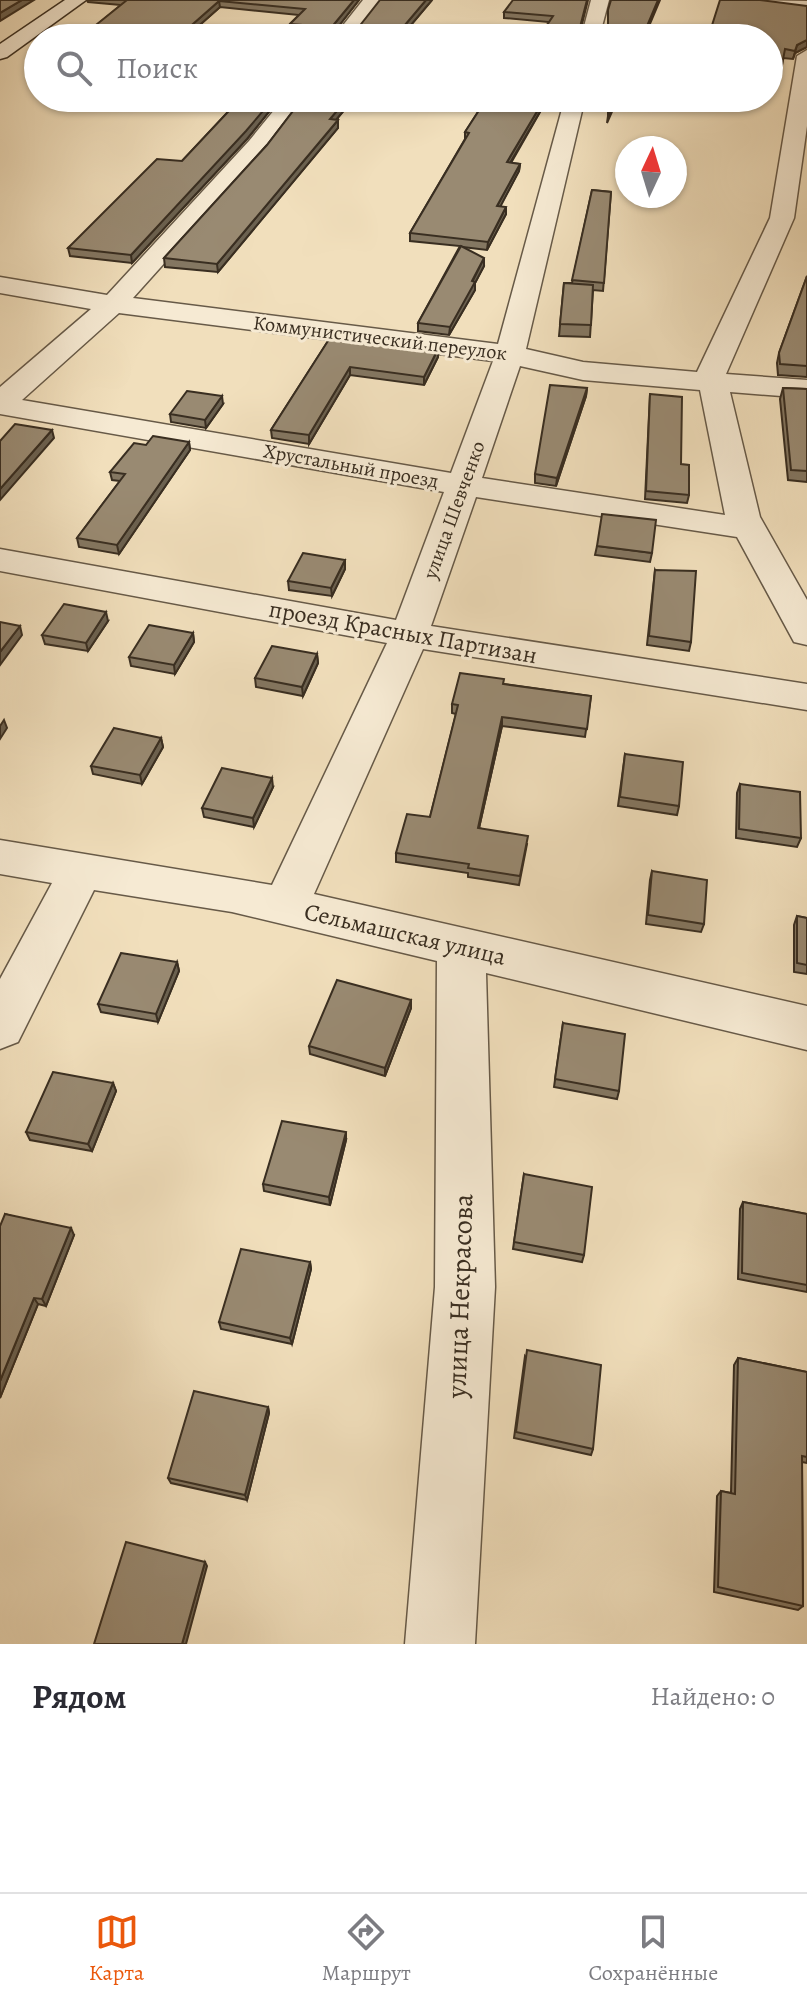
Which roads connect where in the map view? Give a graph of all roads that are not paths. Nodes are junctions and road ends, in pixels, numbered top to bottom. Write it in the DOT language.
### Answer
graph roads {
  1 [pos="77,0"];
  2 [pos="372,0"];
  3 [pos="600,0"];
  4 [pos="759,0"];
  5 [pos="807,6"];
  6 [pos="42,24"];
  7 [pos="353,24"];
  8 [pos="594,24"];
  9 [pos="24,36"];
  10 [pos="0,53"];
  11 [pos="807,56"];
  12 [pos="284,112"];
  13 [pos="571,112"];
  14 [pos="0,285"];
  15 [pos="113,304"];
  16 [pos="510,354"];
  17 [pos="713,383"];
  18 [pos="807,389"];
  19 [pos="0,404"];
  20 [pos="463,485"];
  21 [pos="750,529"];
  22 [pos="0,560"];
  23 [pos="807,633"];
  24 [pos="409,635"];
  25 [pos="807,697"];
  26 [pos="0,857"];
  27 [pos="82,869"];
  28 [pos="285,906"];
  29 [pos="461,947"];
  30 [pos="0,1027"];
  31 [pos="807,1028"];
  32 [pos="440,1644"];
  1 -- 6 [label="street"];
  2 -- 7 [label="street"];
  3 -- 8 [label="street"];
  4 -- 5 [label="street"];
  9 -- 10 [label="street"];
  11 -- 17 [label="street"];
  12 -- 15 [label="street"];
  13 -- 16 [label="street, улица Шевченко"];
  14 -- 15 [label="street, Коммунистический переулок"];
  15 -- 16 [label="street, Коммунистический переулок"];
  15 -- 19 [label="street"];
  16 -- 17 [label="street, Коммунистический переулок"];
  16 -- 20 [label="street, улица Шевченко"];
  17 -- 18 [label="street, Коммунистический переулок"];
  17 -- 21 [label="street"];
  19 -- 20 [label="street, Хрустальный проезд"];
  20 -- 21 [label="street, Хрустальный проезд"];
  20 -- 24 [label="street, улица Шевченко"];
  21 -- 23 [label="street"];
  22 -- 24 [label="street, проезд Красных Партизан"];
  24 -- 25 [label="street, проезд Красных Партизан"];
  24 -- 28 [label="street, улица Шевченко"];
  26 -- 27 [label="street, Сельмашская улица"];
  27 -- 28 [label="street, Сельмашская улица"];
  27 -- 30 [label="street"];
  28 -- 29 [label="street, Сельмашская улица"];
  29 -- 31 [label="street, Сельмашская улица"];
  29 -- 32 [label="street, улица Некрасова"];
}
